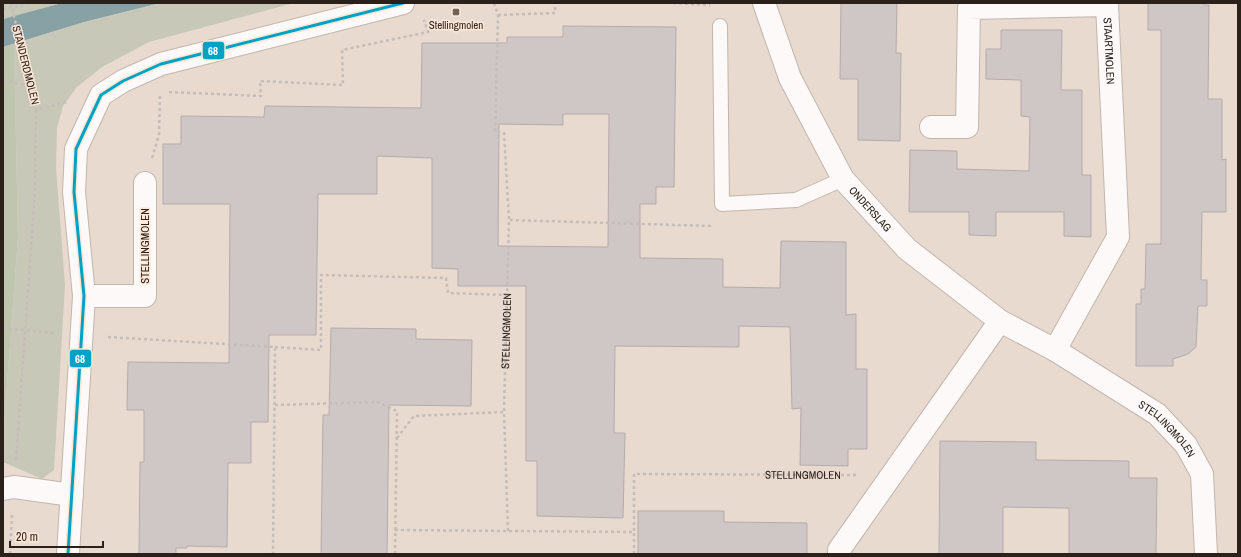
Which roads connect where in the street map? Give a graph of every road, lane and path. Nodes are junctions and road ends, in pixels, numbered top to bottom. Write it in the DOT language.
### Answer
graph roads {
  1 [pos="11,3"];
  2 [pos="29,3"];
  3 [pos="403,3"];
  4 [pos="494,3"];
  5 [pos="555,3"];
  6 [pos="673,3"];
  7 [pos="679,3"];
  8 [pos="764,3"];
  9 [pos="12,7"];
  10 [pos="3,9"];
  11 [pos="498,15"];
  12 [pos="423,17"];
  13 [pos="720,26"];
  14 [pos="3,80"];
  15 [pos="30,86"];
  16 [pos="160,91"];
  17 [pos="168,92"];
  18 [pos="101,95"];
  19 [pos="36,110"];
  20 [pos="931,127"];
  21 [pos="843,179"];
  22 [pos="145,183"];
  23 [pos="722,204"];
  24 [pos="509,220"];
  25 [pos="507,295"];
  26 [pos="84,296"];
  27 [pos="1000,321"];
  28 [pos="3,328"];
  29 [pos="26,329"];
  30 [pos="82,336"];
  31 [pos="275,347"];
  32 [pos="1055,350"];
  33 [pos="275,405"];
  34 [pos="504,412"];
  35 [pos="396,439"];
  36 [pos="893,476"];
  37 [pos="9,488"];
  38 [pos="72,495"];
  39 [pos="395,530"];
  40 [pos="508,531"];
  41 [pos="634,532"];
  42 [pos="10,554"];
  43 [pos="68,554"];
  44 [pos="273,554"];
  45 [pos="395,554"];
  46 [pos="634,554"];
  47 [pos="839,554"];
  48 [pos="1206,554"];
  1 -- 9 [label="path, STANDERDMOLEN"];
  2 -- 9 [label="path"];
  3 -- 18 [label="street"];
  4 -- 11 [label="path"];
  5 -- 11 [label="path"];
  6 -- 7 [label="path"];
  8 -- 21 [label="street, ONDERSLAG"];
  9 -- 10 [label="path"];
  9 -- 15 [label="path, STANDERDMOLEN"];
  11 -- 24 [label="path, STELLINGMOLEN"];
  12 -- 17 [label="path"];
  13 -- 23 [label="lane"];
  14 -- 15 [label="path"];
  15 -- 19 [label="path, STANDERDMOLEN"];
  16 -- 22 [label="path"];
  18 -- 19 [label="path, STANDERDMOLEN"];
  18 -- 26 [label="street"];
  19 -- 29 [label="path"];
  20 -- 32 [label="street, STAARTMOLEN"];
  21 -- 23 [label="lane"];
  21 -- 27 [label="street, ONDERSLAG"];
  22 -- 26 [label="street, STELLINGMOLEN"];
  23 -- 24 [label="path"];
  24 -- 25 [label="path, STELLINGMOLEN"];
  25 -- 31 [label="path"];
  25 -- 34 [label="path, STELLINGMOLEN"];
  26 -- 30 [label="street"];
  27 -- 32 [label="street, ONDERSLAG"];
  27 -- 36 [label="street"];
  28 -- 29 [label="path"];
  29 -- 30 [label="path"];
  29 -- 37 [label="path"];
  30 -- 31 [label="path"];
  30 -- 38 [label="street"];
  31 -- 33 [label="path"];
  32 -- 48 [label="street, STELLINGMOLEN"];
  33 -- 35 [label="path"];
  33 -- 44 [label="path"];
  34 -- 35 [label="path"];
  34 -- 40 [label="path, STELLINGMOLEN"];
  35 -- 39 [label="path"];
  36 -- 41 [label="path, STELLINGMOLEN"];
  36 -- 47 [label="street"];
  37 -- 38 [label="street"];
  37 -- 42 [label="path"];
  38 -- 43 [label="street"];
  39 -- 40 [label="path"];
  39 -- 45 [label="path"];
  40 -- 41 [label="path"];
  41 -- 46 [label="path"];
}
